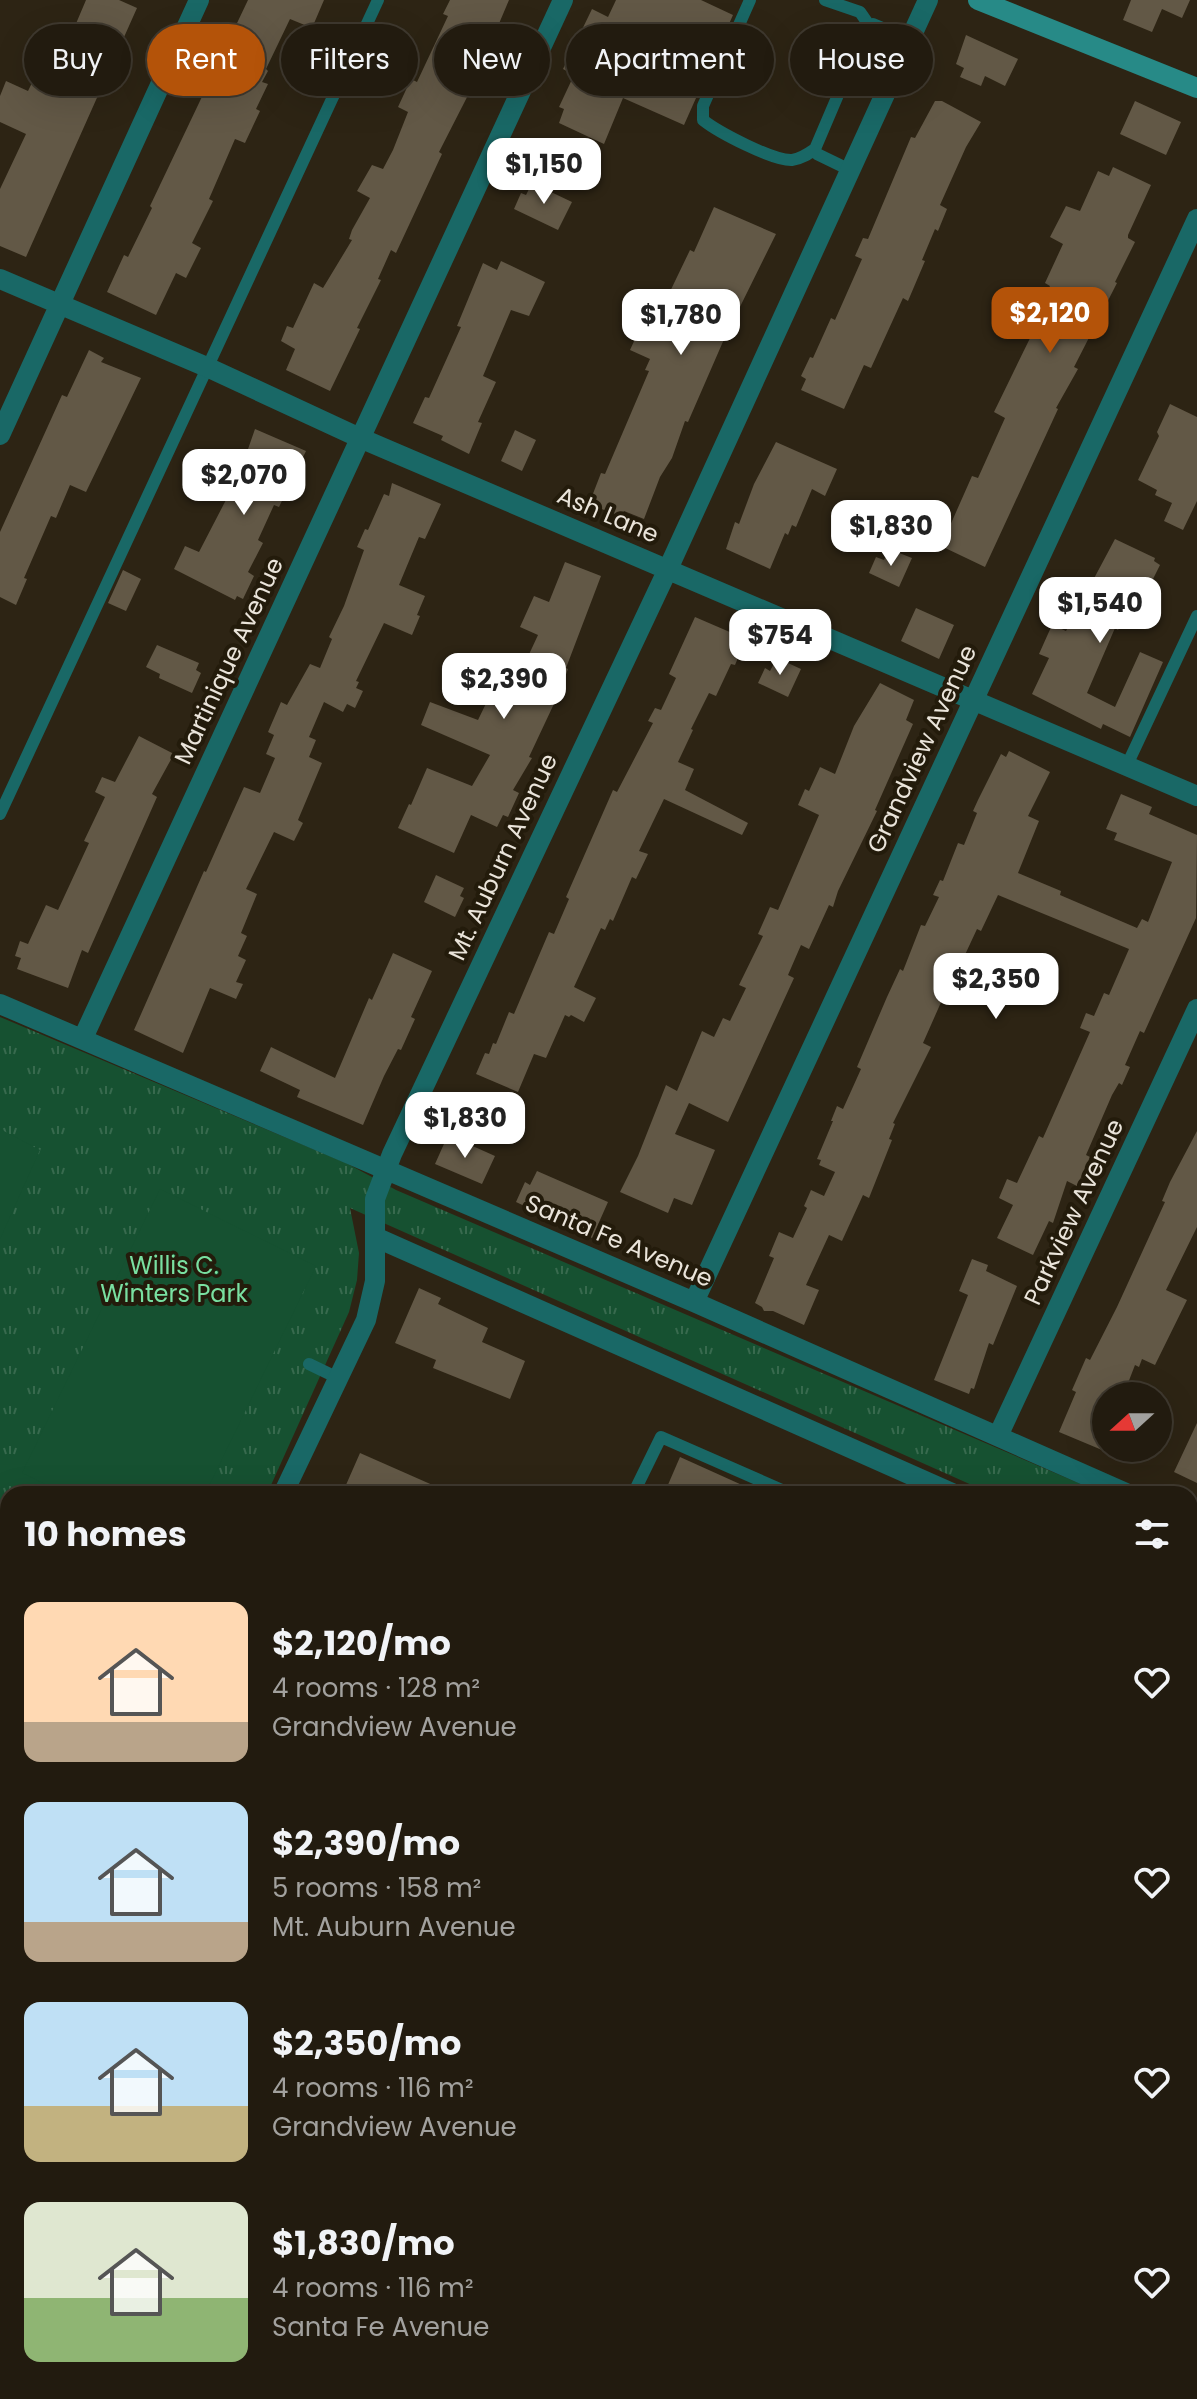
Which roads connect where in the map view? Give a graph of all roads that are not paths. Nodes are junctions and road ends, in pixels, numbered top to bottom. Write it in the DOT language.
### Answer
graph roads {
  1 [pos="199,0"];
  2 [pos="378,0"];
  3 [pos="563,0"];
  4 [pos="750,0"];
  5 [pos="825,0"];
  6 [pos="928,0"];
  7 [pos="978,0"];
  8 [pos="868,24"];
  9 [pos="918,24"];
  10 [pos="1197,88"];
  11 [pos="838,96"];
  12 [pos="885,96"];
  13 [pos="815,149"];
  14 [pos="850,170"];
  15 [pos="1197,219"];
  16 [pos="0,279"];
  17 [pos="61,305"];
  18 [pos="209,368"];
  19 [pos="0,435"];
  20 [pos="360,438"];
  21 [pos="668,569"];
  22 [pos="1197,616"];
  23 [pos="974,699"];
  24 [pos="1127,765"];
  25 [pos="1197,796"];
  26 [pos="0,814"];
  27 [pos="0,1004"];
  28 [pos="1197,1009"];
  29 [pos="83,1038"];
  30 [pos="386,1169"];
  31 [pos="375,1237"];
  32 [pos="694,1302"];
  33 [pos="309,1364"];
  34 [pos="338,1378"];
  35 [pos="998,1436"];
  36 [pos="287,1486"];
  37 [pos="637,1486"];
  38 [pos="773,1486"];
  39 [pos="936,1486"];
  40 [pos="1110,1486"];
  1 -- 17 [label="street"];
  2 -- 18 [label="lane"];
  3 -- 20 [label="street, Martinique Avenue"];
  4 -- 13 [label="lane"];
  5 -- 8 [label="lane"];
  6 -- 9 [label="street, Mt. Auburn Avenue"];
  7 -- 10 [label="street"];
  11 -- 13 [label="lane"];
  12 -- 14 [label="street, Mt. Auburn Avenue"];
  13 -- 14 [label="lane"];
  14 -- 21 [label="street, Mt. Auburn Avenue"];
  15 -- 23 [label="street, Grandview Avenue"];
  16 -- 17 [label="street, Ash Lane"];
  17 -- 18 [label="street, Ash Lane"];
  17 -- 19 [label="street"];
  18 -- 20 [label="street, Ash Lane"];
  18 -- 26 [label="lane"];
  20 -- 21 [label="street, Ash Lane"];
  20 -- 29 [label="street, Martinique Avenue"];
  21 -- 23 [label="street, Ash Lane"];
  21 -- 30 [label="street, Mt. Auburn Avenue"];
  22 -- 24 [label="lane"];
  23 -- 24 [label="street, Ash Lane"];
  23 -- 32 [label="street, Grandview Avenue"];
  24 -- 25 [label="street, Ash Lane"];
  27 -- 29 [label="street, Santa Fe Avenue"];
  28 -- 35 [label="street, Parkview Avenue"];
  29 -- 30 [label="street, Santa Fe Avenue"];
  30 -- 31 [label="street, Mt. Auburn Avenue"];
  30 -- 32 [label="street, Santa Fe Avenue"];
  31 -- 34 [label="street, Mt. Auburn Avenue"];
  31 -- 39 [label="street"];
  32 -- 35 [label="street, Santa Fe Avenue"];
  33 -- 34 [label="lane"];
  34 -- 36 [label="street, Mt. Auburn Avenue"];
  35 -- 40 [label="street, Santa Fe Avenue"];
  37 -- 38 [label="lane"];
}
